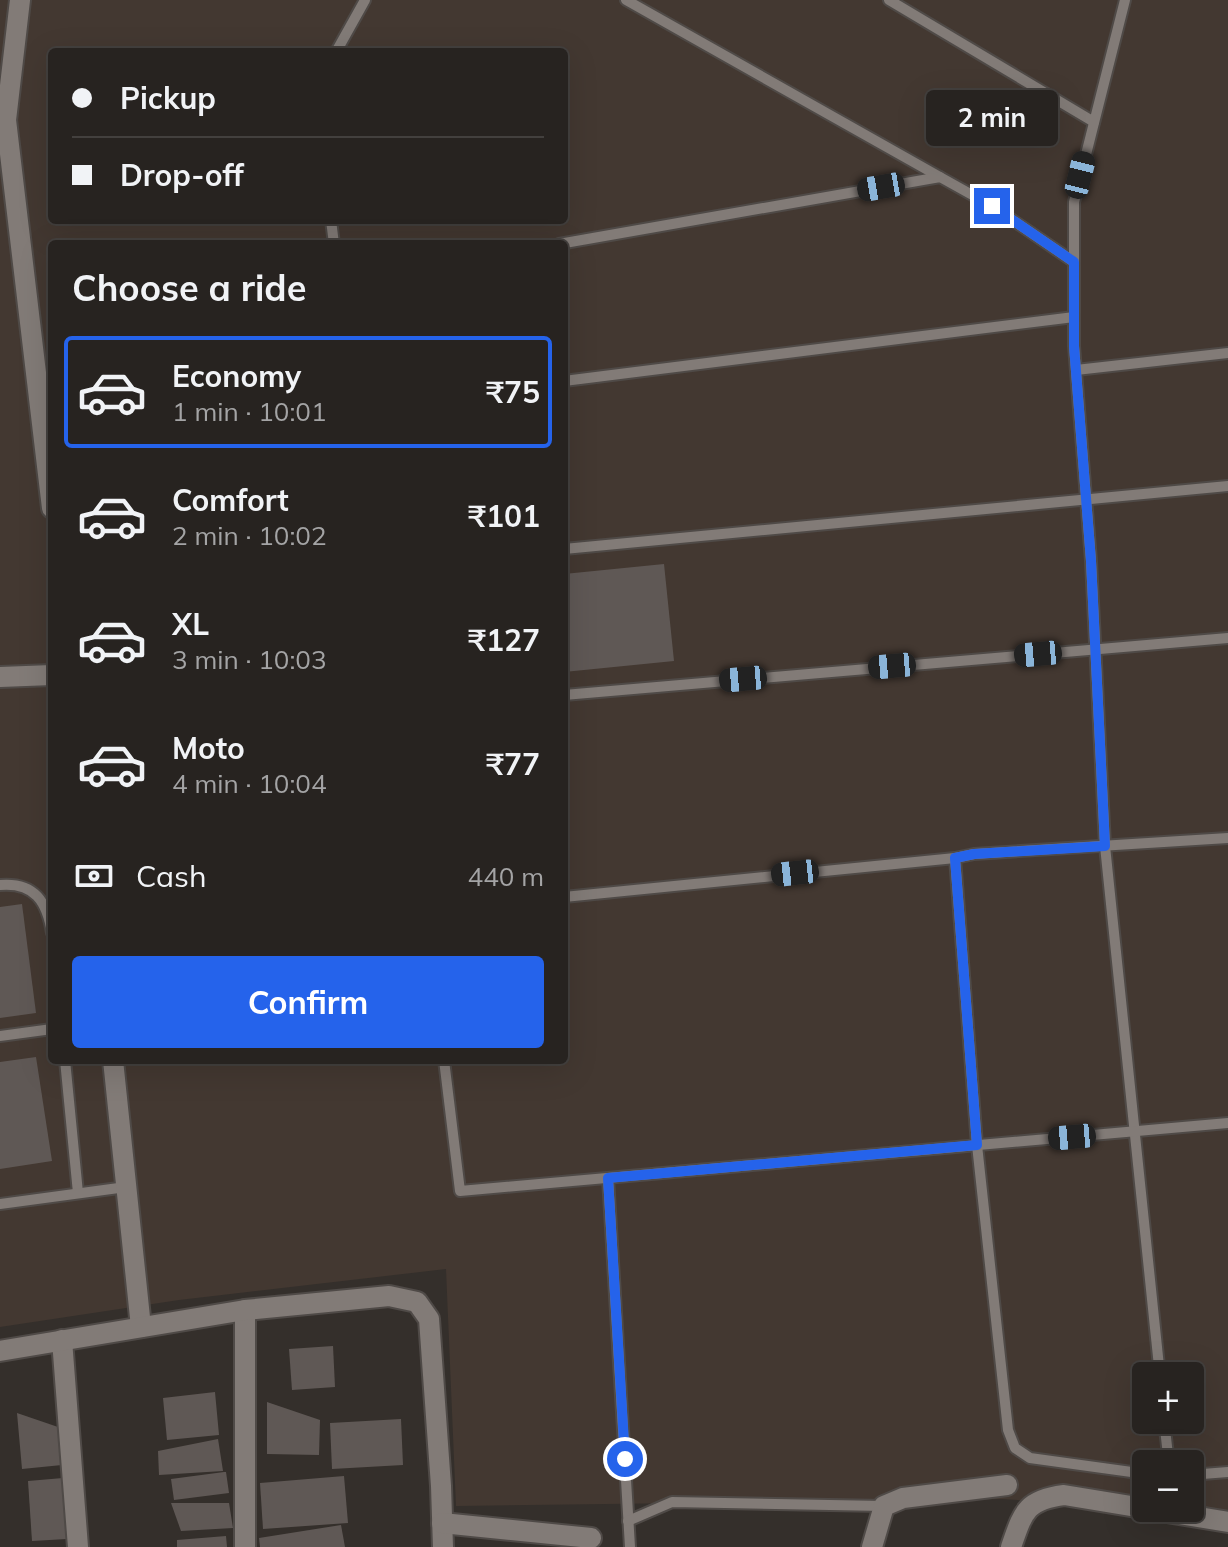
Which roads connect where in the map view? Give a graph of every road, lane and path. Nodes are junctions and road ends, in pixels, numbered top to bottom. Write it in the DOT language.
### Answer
graph roads {
  1 [pos="20,0"];
  2 [pos="365,0"];
  3 [pos="626,0"];
  4 [pos="889,0"];
  5 [pos="1125,0"];
  6 [pos="338,48"];
  7 [pos="1094,122"];
  8 [pos="940,177"];
  9 [pos="568,242"];
  10 [pos="1074,262"];
  11 [pos="1074,317"];
  12 [pos="1228,353"];
  13 [pos="1076,370"];
  14 [pos="568,380"];
  15 [pos="48,474"];
  16 [pos="1228,486"];
  17 [pos="1087,502"];
  18 [pos="568,549"];
  19 [pos="1228,638"];
  20 [pos="1096,649"];
  21 [pos="48,675"];
  22 [pos="0,677"];
  23 [pos="568,695"];
  24 [pos="1228,838"];
  25 [pos="1105,846"];
  26 [pos="955,858"];
  27 [pos="0,885"];
  28 [pos="568,897"];
  29 [pos="48,911"];
  30 [pos="48,1030"];
  31 [pos="0,1036"];
  32 [pos="65,1064"];
  33 [pos="113,1064"];
  34 [pos="444,1064"];
  35 [pos="1228,1123"];
  36 [pos="1135,1131"];
  37 [pos="977,1145"];
  38 [pos="608,1178"];
  39 [pos="126,1187"];
  40 [pos="78,1193"];
  41 [pos="0,1204"];
  42 [pos="245,1310"];
  43 [pos="141,1327"];
  44 [pos="62,1340"];
  45 [pos="0,1351"];
  46 [pos="1159,1362"];
  47 [pos="1132,1472"];
  48 [pos="1228,1472"];
  49 [pos="1204,1474"];
  50 [pos="1007,1485"];
  51 [pos="884,1506"];
  52 [pos="628,1521"];
  53 [pos="1228,1522"];
  54 [pos="442,1523"];
  55 [pos="591,1538"];
  56 [pos="78,1547"];
  57 [pos="245,1547"];
  58 [pos="443,1547"];
  59 [pos="630,1547"];
  60 [pos="872,1547"];
  61 [pos="1011,1547"];
  1 -- 15 [label="street"];
  2 -- 6 [label="lane"];
  3 -- 8 [label="lane"];
  4 -- 7 [label="lane"];
  5 -- 7 [label="lane"];
  7 -- 10 [label="lane"];
  8 -- 9 [label="lane"];
  8 -- 10 [label="lane"];
  10 -- 11 [label="lane"];
  11 -- 13 [label="lane"];
  11 -- 14 [label="lane"];
  12 -- 13 [label="lane"];
  13 -- 17 [label="lane"];
  16 -- 17 [label="lane"];
  17 -- 18 [label="lane"];
  17 -- 20 [label="lane"];
  19 -- 20 [label="lane"];
  20 -- 23 [label="lane"];
  20 -- 25 [label="lane"];
  21 -- 22 [label="street"];
  24 -- 25 [label="lane"];
  25 -- 26 [label="lane"];
  25 -- 36 [label="lane"];
  26 -- 28 [label="lane"];
  26 -- 37 [label="lane"];
  27 -- 29 [label="lane"];
  30 -- 31 [label="lane"];
  32 -- 40 [label="lane"];
  33 -- 39 [label="street"];
  34 -- 38 [label="lane"];
  35 -- 36 [label="lane"];
  36 -- 37 [label="lane"];
  36 -- 46 [label="lane"];
  37 -- 38 [label="lane"];
  37 -- 47 [label="lane"];
  38 -- 52 [label="lane"];
  39 -- 40 [label="lane"];
  39 -- 43 [label="street"];
  40 -- 41 [label="lane"];
  42 -- 43 [label="street"];
  42 -- 54 [label="street"];
  42 -- 57 [label="street"];
  43 -- 44 [label="street"];
  44 -- 45 [label="street"];
  44 -- 56 [label="street"];
  48 -- 49 [label="lane"];
  50 -- 51 [label="street"];
  51 -- 52 [label="lane"];
  51 -- 60 [label="street"];
  52 -- 59 [label="lane"];
  53 -- 61 [label="street"];
  54 -- 55 [label="street"];
  54 -- 58 [label="street"];
}
